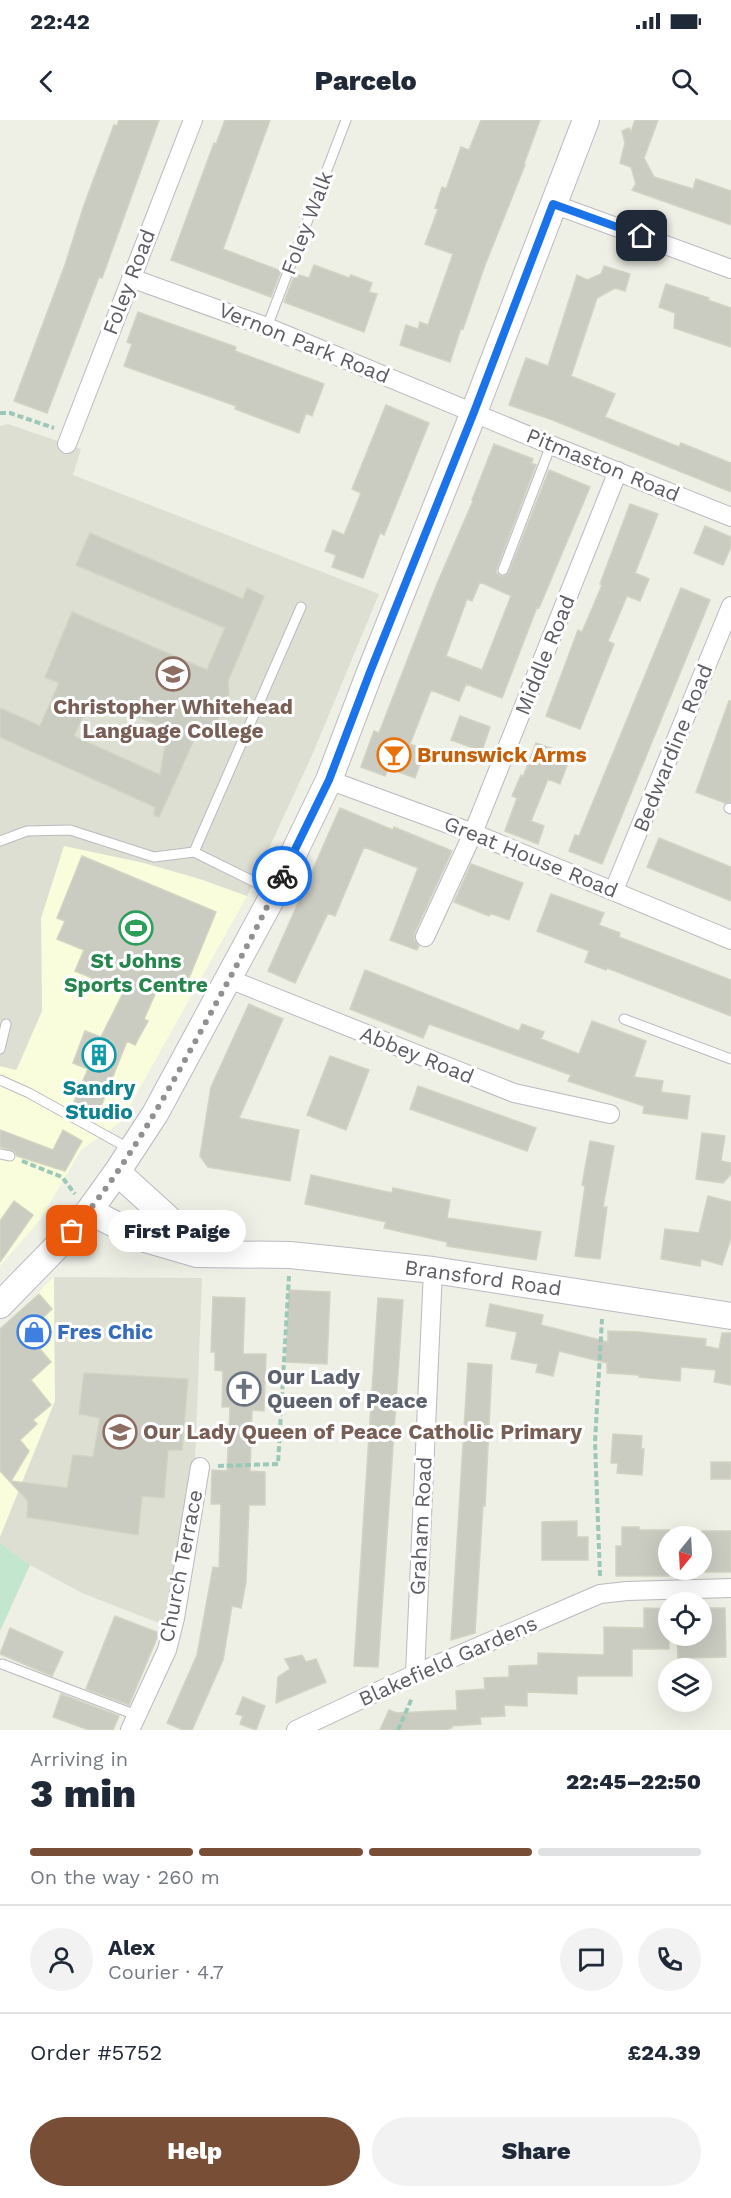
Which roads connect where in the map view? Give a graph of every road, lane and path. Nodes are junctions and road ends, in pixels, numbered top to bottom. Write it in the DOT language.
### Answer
graph roads {
  1 [pos="193,120"];
  2 [pos="346,120"];
  3 [pos="586,120"];
  4 [pos="553,204"];
  5 [pos="731,269"];
  6 [pos="131,278"];
  7 [pos="267,327"];
  8 [pos="474,412"];
  9 [pos="0,413"];
  10 [pos="68,439"];
  11 [pos="551,445"];
  12 [pos="618,471"];
  13 [pos="731,517"];
  14 [pos="503,570"];
  15 [pos="731,606"];
  16 [pos="301,607"];
  17 [pos="329,780"];
  18 [pos="473,833"];
  19 [pos="0,841"];
  20 [pos="194,852"];
  21 [pos="614,890"];
  22 [pos="275,892"];
  23 [pos="425,937"];
  24 [pos="731,940"];
  25 [pos="229,979"];
  26 [pos="624,1019"];
  27 [pos="6,1024"];
  28 [pos="0,1049"];
  29 [pos="730,1057"];
  30 [pos="0,1080"];
  31 [pos="610,1114"];
  32 [pos="130,1149"];
  33 [pos="0,1154"];
  34 [pos="10,1156"];
  35 [pos="117,1172"];
  36 [pos="89,1211"];
  37 [pos="234,1253"];
  38 [pos="290,1255"];
  39 [pos="433,1270"];
  40 [pos="604,1295"];
  41 [pos="0,1305"];
  42 [pos="731,1316"];
  43 [pos="200,1467"];
  44 [pos="731,1588"];
  45 [pos="600,1594"];
  46 [pos="2,1664"];
  47 [pos="415,1674"];
  48 [pos="133,1722"];
  49 [pos="296,1730"];
  50 [pos="398,1730"];
  1 -- 6 [label="street, Foley Road"];
  2 -- 7 [label="lane, Foley Walk"];
  3 -- 4 [label="main road"];
  4 -- 5 [label="street"];
  4 -- 8 [label="main road"];
  6 -- 7 [label="street, Vernon Park Road"];
  6 -- 10 [label="street, Foley Road"];
  7 -- 8 [label="street, Vernon Park Road"];
  8 -- 11 [label="street, Pitmaston Road"];
  8 -- 17 [label="main road"];
  9 -- 10 [label="path"];
  11 -- 12 [label="street, Pitmaston Road"];
  11 -- 14 [label="lane"];
  12 -- 13 [label="street, Pitmaston Road"];
  12 -- 18 [label="street, Middle Road"];
  15 -- 21 [label="street, Bedwardine Road"];
  16 -- 20 [label="lane"];
  17 -- 18 [label="street, Great House Road"];
  17 -- 22 [label="main road"];
  18 -- 21 [label="street, Great House Road"];
  18 -- 23 [label="street, Middle Road"];
  19 -- 20 [label="lane"];
  20 -- 22 [label="lane"];
  21 -- 24 [label="street, Great House Road"];
  22 -- 25 [label="main road"];
  25 -- 31 [label="street, Abbey Road"];
  25 -- 32 [label="main road"];
  26 -- 29 [label="lane"];
  27 -- 28 [label="lane"];
  30 -- 32 [label="lane"];
  32 -- 35 [label="main road"];
  33 -- 34 [label="lane"];
  34 -- 36 [label="path"];
  35 -- 36 [label="main road"];
  35 -- 37 [label="main road, Bransford Road"];
  36 -- 37 [label="main road, Bransford Road"];
  36 -- 41 [label="main road"];
  37 -- 38 [label="main road, Bransford Road"];
  38 -- 39 [label="main road, Bransford Road"];
  38 -- 43 [label="path"];
  39 -- 40 [label="main road, Bransford Road"];
  39 -- 47 [label="street, Graham Road"];
  40 -- 42 [label="main road, Bransford Road"];
  40 -- 45 [label="path"];
  43 -- 48 [label="street, Church Terrace"];
  44 -- 45 [label="street, Blakefield Gardens"];
  45 -- 47 [label="street, Blakefield Gardens"];
  46 -- 48 [label="lane"];
  47 -- 49 [label="street, Blakefield Gardens"];
  47 -- 50 [label="path"];
}
